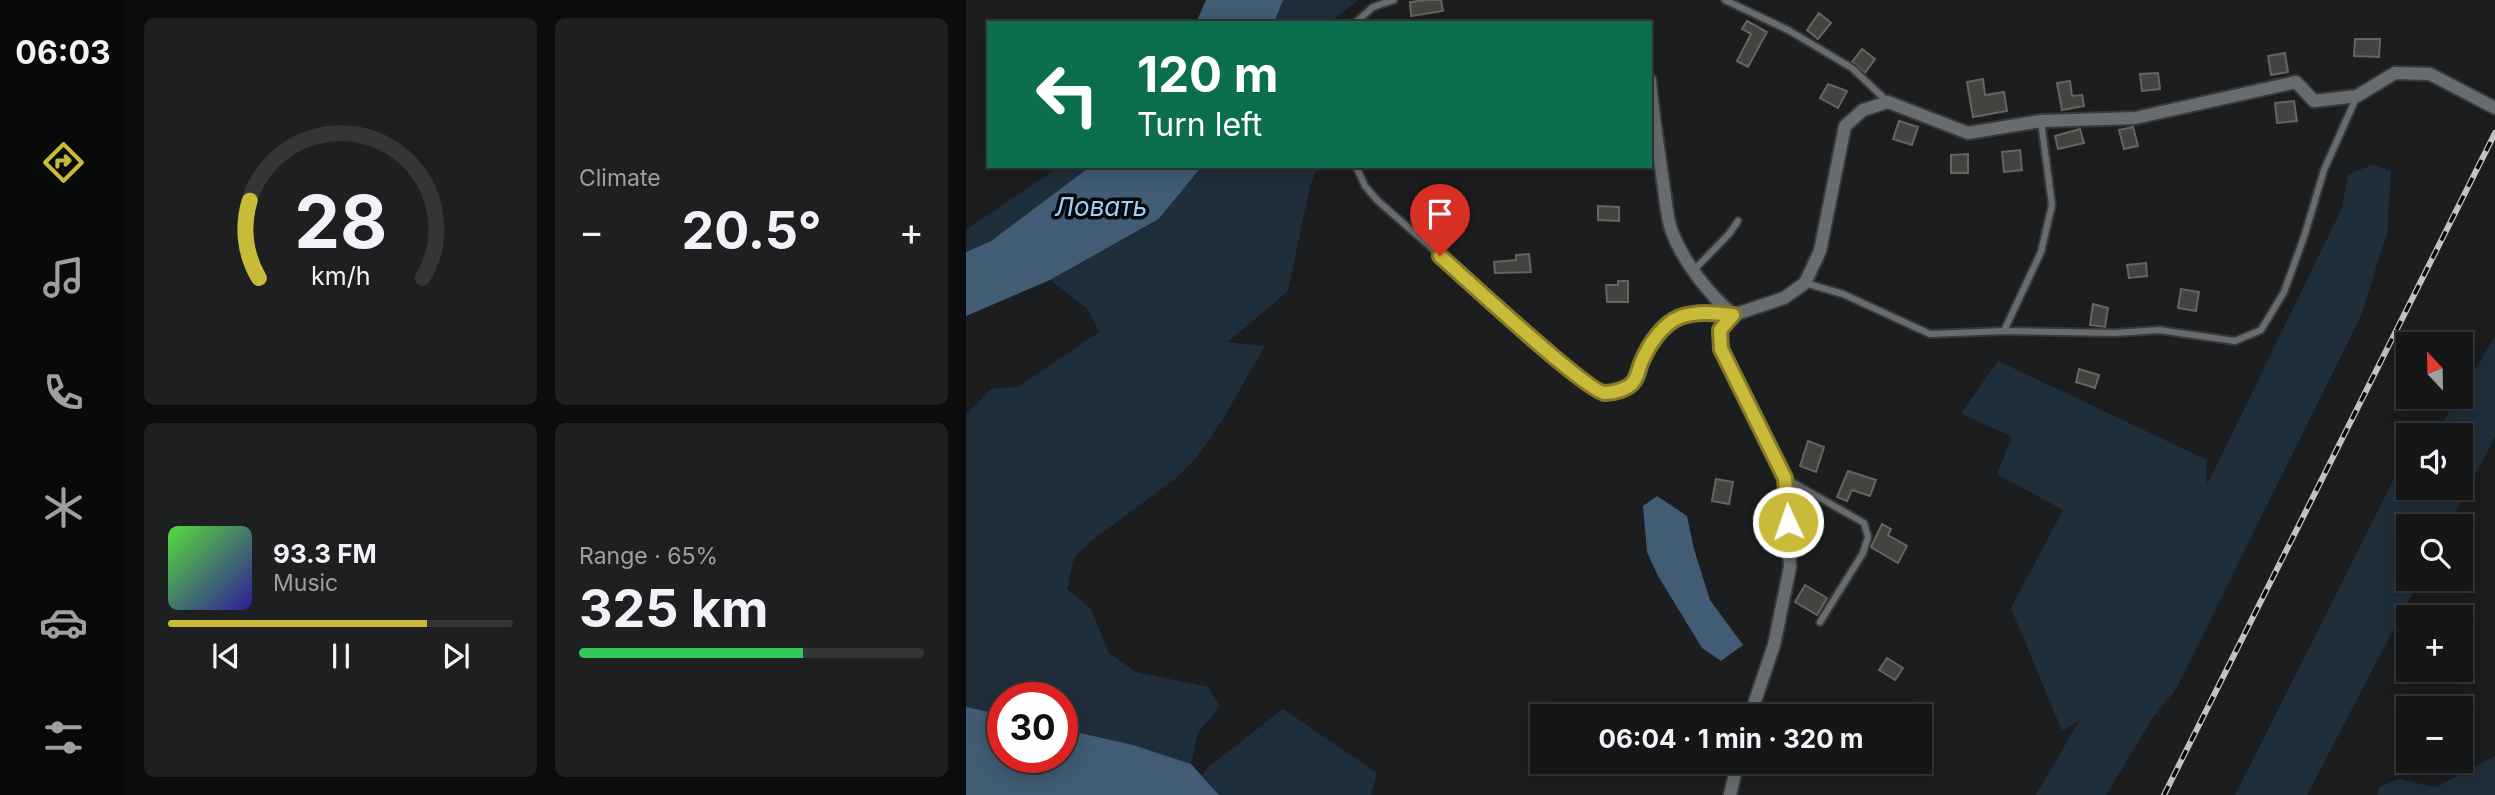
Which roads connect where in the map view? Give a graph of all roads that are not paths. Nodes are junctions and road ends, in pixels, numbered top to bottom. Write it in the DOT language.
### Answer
graph roads {
  1 [pos="1394,0"];
  2 [pos="1725,0"];
  3 [pos="1357,21"];
  4 [pos="2357,96"];
  5 [pos="1888,102"];
  6 [pos="1652,104"];
  7 [pos="2495,108"];
  8 [pos="2041,121"];
  9 [pos="1357,168"];
  10 [pos="1738,221"];
  11 [pos="1694,270"];
  12 [pos="1805,283"];
  13 [pos="1733,315"];
  14 [pos="2004,331"];
  15 [pos="1785,478"];
  16 [pos="1820,622"];
  17 [pos="1754,704"];
  18 [pos="1735,774"];
  19 [pos="1730,795"];
  1 -- 3 [label="lane"];
  2 -- 5 [label="lane"];
  4 -- 7 [label="street"];
  4 -- 8 [label="street"];
  4 -- 14 [label="lane"];
  5 -- 8 [label="street"];
  5 -- 12 [label="street"];
  6 -- 11 [label="street"];
  8 -- 14 [label="lane"];
  9 -- 13 [label="lane"];
  10 -- 11 [label="lane"];
  11 -- 13 [label="street"];
  12 -- 13 [label="street"];
  12 -- 14 [label="lane"];
  13 -- 15 [label="street"];
  15 -- 16 [label="lane"];
  15 -- 17 [label="street"];
  18 -- 19 [label="street"];
}
